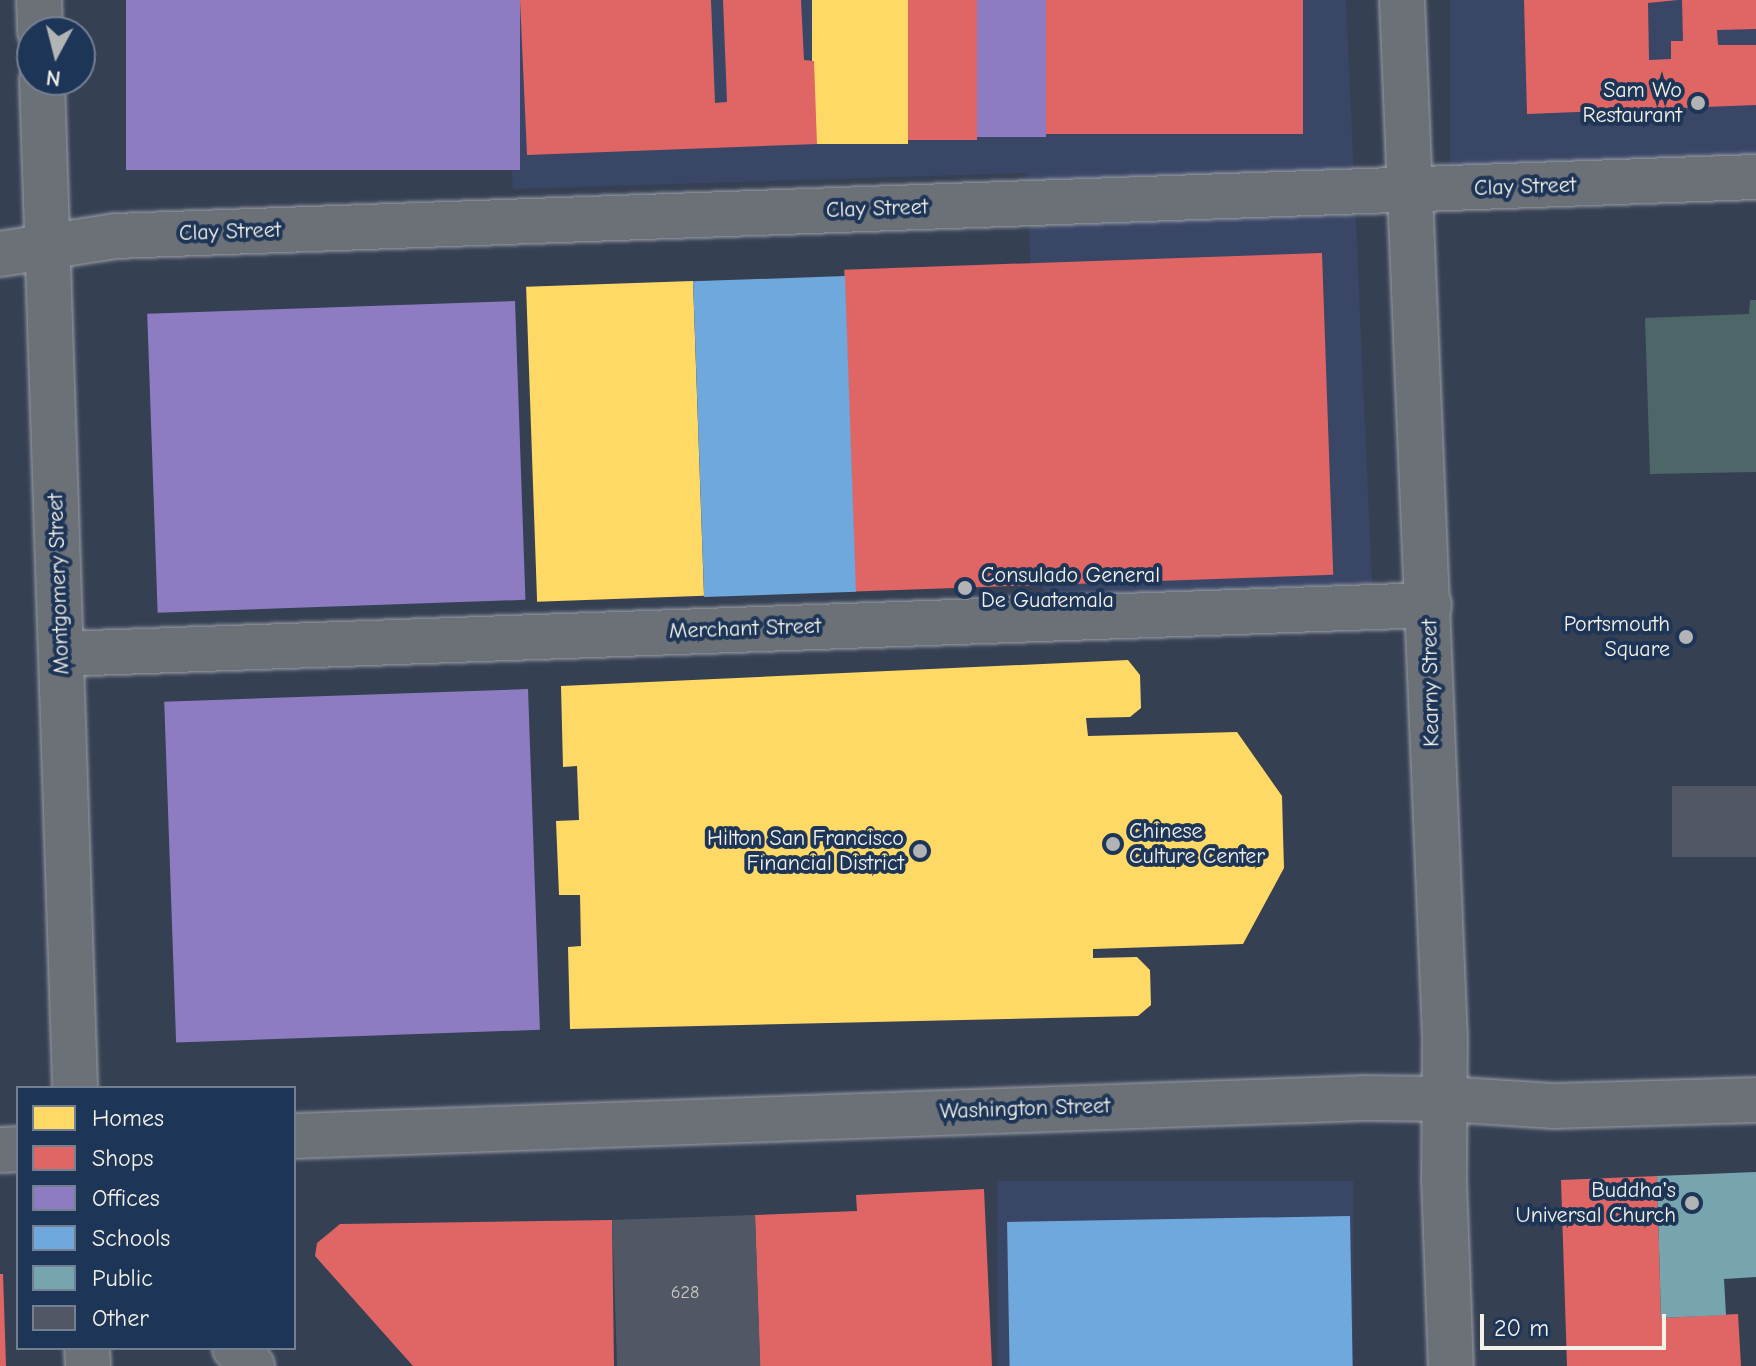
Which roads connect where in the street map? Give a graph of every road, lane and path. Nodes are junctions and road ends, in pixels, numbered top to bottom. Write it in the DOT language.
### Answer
graph roads {
  1 [pos="1402,0"];
  2 [pos="43,96"];
  3 [pos="1756,177"];
  4 [pos="1409,191"];
  5 [pos="49,247"];
  6 [pos="0,254"];
  7 [pos="1429,605"];
  8 [pos="62,654"];
  9 [pos="75,1086"];
  10 [pos="1445,1099"];
  11 [pos="1756,1100"];
  12 [pos="296,1136"];
  13 [pos="237,1350"];
  14 [pos="252,1366"];
  15 [pos="1451,1366"];
  1 -- 4 [label="street, Kearny Street"];
  2 -- 5 [label="street, Montgomery Street"];
  3 -- 4 [label="street, Clay Street"];
  4 -- 5 [label="street, Clay Street"];
  4 -- 7 [label="street, Kearny Street"];
  5 -- 6 [label="street, Clay Street"];
  5 -- 8 [label="street, Montgomery Street"];
  7 -- 8 [label="street, Merchant Street"];
  7 -- 10 [label="street, Kearny Street"];
  8 -- 9 [label="street, Montgomery Street"];
  10 -- 11 [label="street, Washington Street"];
  10 -- 12 [label="street, Washington Street"];
  10 -- 15 [label="street, Kearny Street"];
  13 -- 14 [label="street"];
}
